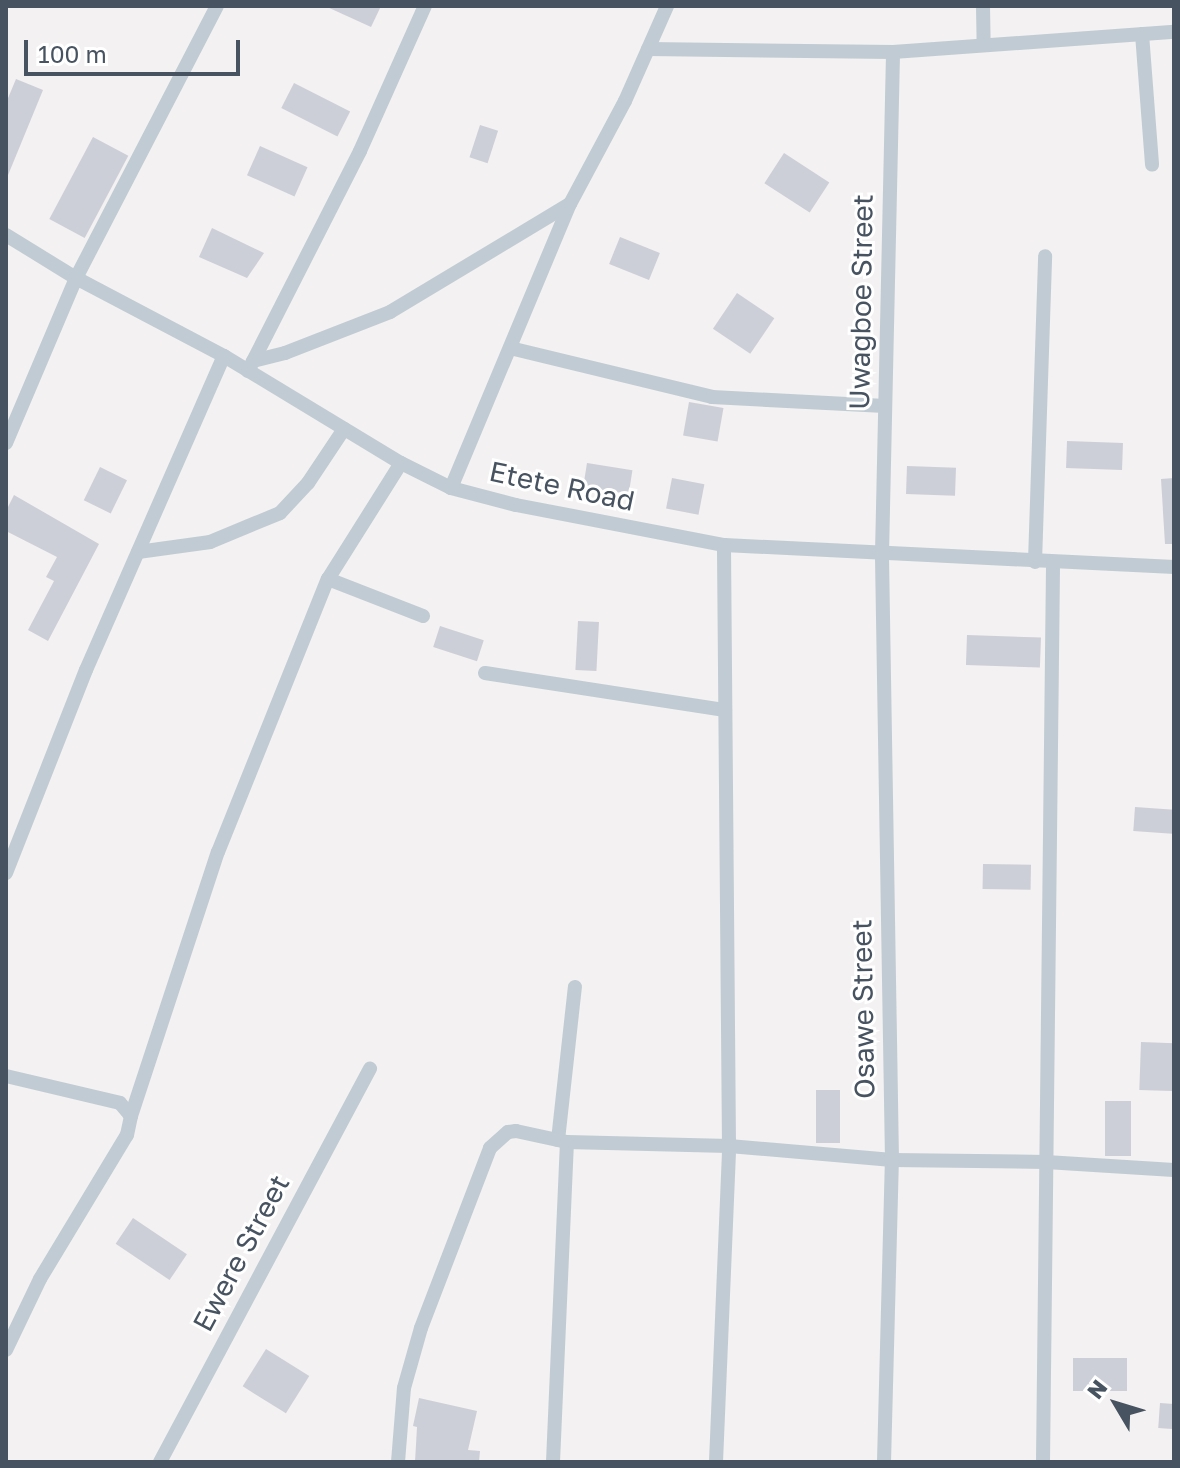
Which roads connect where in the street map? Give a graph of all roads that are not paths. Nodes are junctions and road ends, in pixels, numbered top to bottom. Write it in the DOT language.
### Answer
graph roads {
  1 [pos="217,6"];
  2 [pos="425,6"];
  3 [pos="667,6"];
  4 [pos="983,6"];
  5 [pos="1174,32"];
  6 [pos="1142,34"];
  7 [pos="984,45"];
  8 [pos="648,49"];
  9 [pos="893,52"];
  10 [pos="1152,165"];
  11 [pos="570,204"];
  12 [pos="6,235"];
  13 [pos="1045,256"];
  14 [pos="76,278"];
  15 [pos="510,348"];
  16 [pos="224,356"];
  17 [pos="250,366"];
  18 [pos="885,406"];
  19 [pos="344,429"];
  20 [pos="6,443"];
  21 [pos="401,463"];
  22 [pos="451,488"];
  23 [pos="724,545"];
  24 [pos="138,552"];
  25 [pos="882,554"];
  26 [pos="1035,562"];
  27 [pos="1053,563"];
  28 [pos="1174,567"];
  29 [pos="328,579"];
  30 [pos="423,616"];
  31 [pos="485,673"];
  32 [pos="725,710"];
  33 [pos="6,873"];
  34 [pos="575,987"];
  35 [pos="370,1069"];
  36 [pos="6,1076"];
  37 [pos="131,1116"];
  38 [pos="562,1141"];
  39 [pos="729,1146"];
  40 [pos="892,1160"];
  41 [pos="1046,1162"];
  42 [pos="1174,1170"];
  43 [pos="6,1350"];
  44 [pos="160,1462"];
  45 [pos="398,1462"];
  46 [pos="553,1462"];
  47 [pos="716,1462"];
  48 [pos="884,1462"];
  49 [pos="1043,1462"];
  1 -- 14 [label="street"];
  2 -- 17 [label="street"];
  3 -- 8 [label="street"];
  4 -- 7 [label="street"];
  5 -- 6 [label="street"];
  6 -- 7 [label="street"];
  6 -- 10 [label="street"];
  7 -- 9 [label="street"];
  8 -- 9 [label="street"];
  8 -- 11 [label="street"];
  9 -- 18 [label="street, Uwagboe Street"];
  11 -- 15 [label="street"];
  11 -- 17 [label="street"];
  12 -- 14 [label="street, Etete Road"];
  13 -- 26 [label="street"];
  14 -- 16 [label="street, Etete Road"];
  14 -- 20 [label="street"];
  15 -- 18 [label="street"];
  15 -- 22 [label="street"];
  16 -- 17 [label="street, Etete Road"];
  16 -- 24 [label="street"];
  17 -- 19 [label="street, Etete Road"];
  18 -- 25 [label="street, Uwagboe Street"];
  19 -- 21 [label="street, Etete Road"];
  19 -- 24 [label="street"];
  21 -- 22 [label="street, Etete Road"];
  21 -- 29 [label="street"];
  22 -- 23 [label="street, Etete Road"];
  23 -- 25 [label="street, Etete Road"];
  23 -- 32 [label="street"];
  24 -- 33 [label="street"];
  25 -- 26 [label="street, Etete Road"];
  25 -- 40 [label="street, Osawe Street"];
  26 -- 27 [label="street, Etete Road"];
  27 -- 28 [label="street, Etete Road"];
  27 -- 41 [label="street"];
  29 -- 30 [label="street"];
  29 -- 37 [label="street"];
  31 -- 32 [label="street"];
  32 -- 39 [label="street"];
  34 -- 38 [label="street"];
  35 -- 44 [label="street, Ewere Street"];
  36 -- 37 [label="street"];
  37 -- 43 [label="street"];
  38 -- 39 [label="street"];
  38 -- 45 [label="street"];
  38 -- 46 [label="street"];
  39 -- 40 [label="street"];
  39 -- 47 [label="street"];
  40 -- 41 [label="street"];
  40 -- 48 [label="street, Osawe Street"];
  41 -- 42 [label="street"];
  41 -- 49 [label="street"];
}
